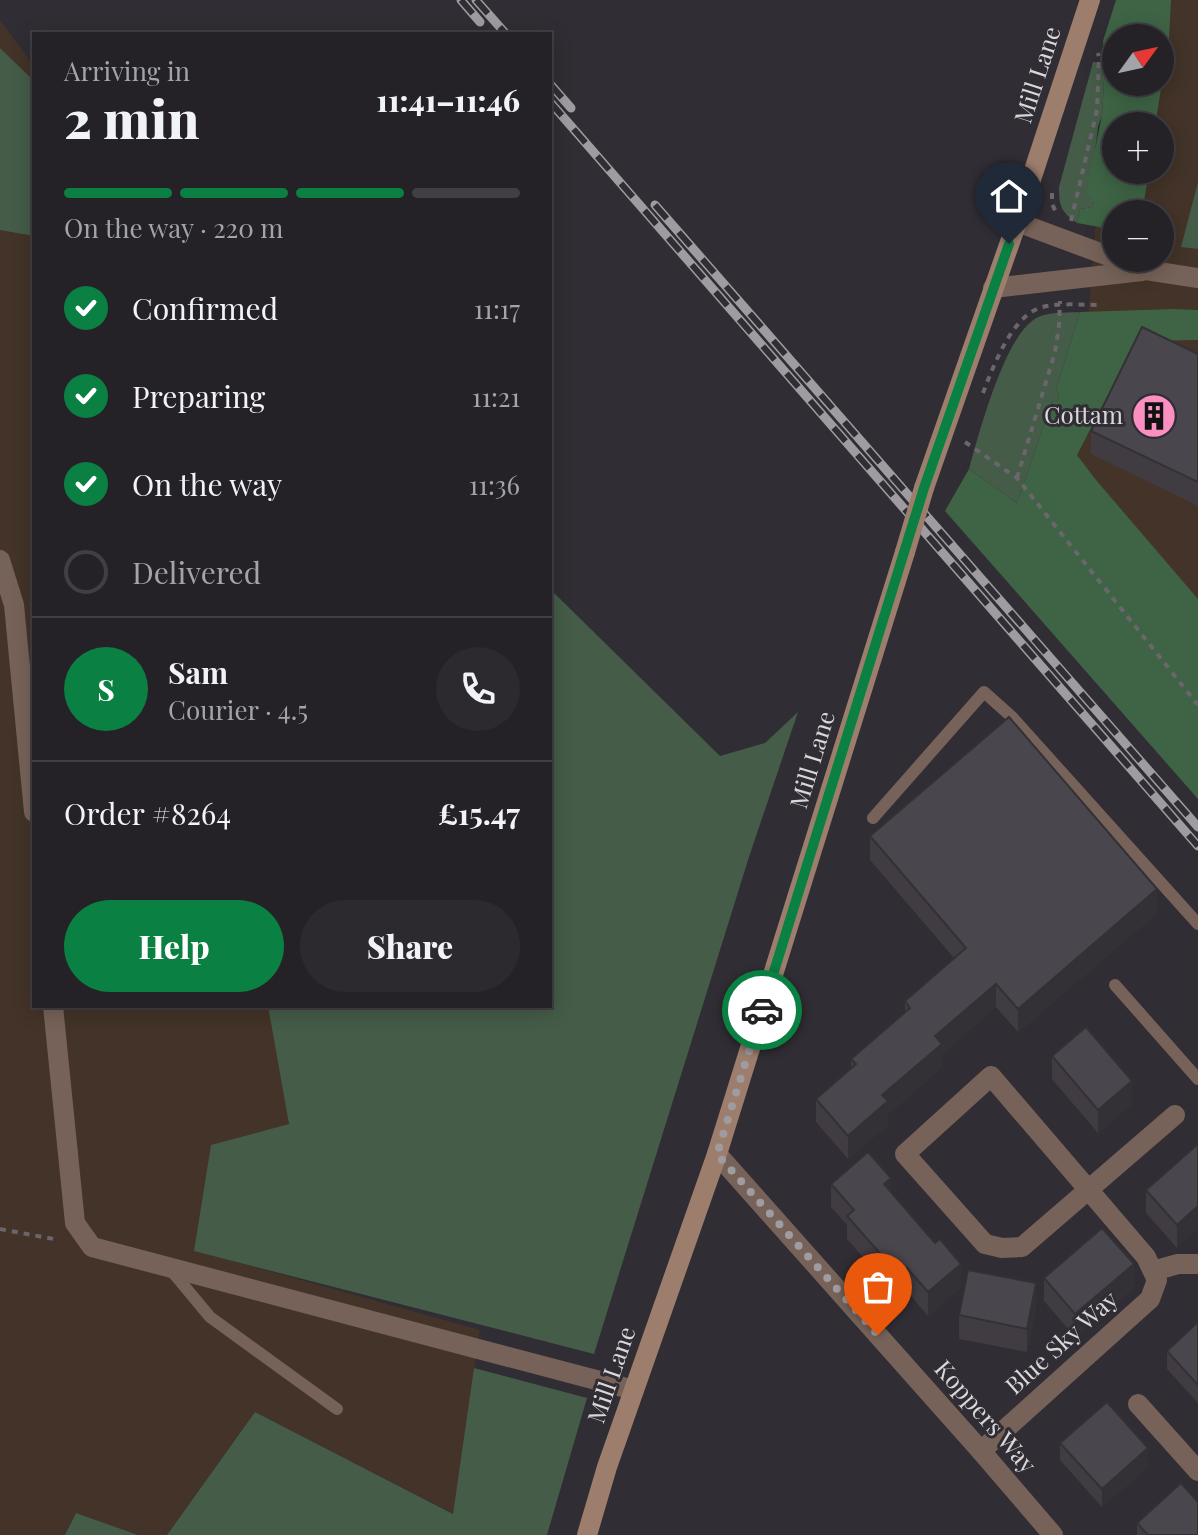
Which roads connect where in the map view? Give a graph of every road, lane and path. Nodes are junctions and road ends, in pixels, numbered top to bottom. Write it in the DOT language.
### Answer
graph roads {
  1 [pos="1090,0"];
  2 [pos="1095,43"];
  3 [pos="1052,186"];
  4 [pos="1059,217"];
  5 [pos="1017,222"];
  6 [pos="1070,226"];
  7 [pos="1102,254"];
  8 [pos="1129,272"];
  9 [pos="1159,272"];
  10 [pos="1198,278"];
  11 [pos="993,288"];
  12 [pos="1100,305"];
  13 [pos="1059,306"];
  14 [pos="983,394"];
  15 [pos="946,429"];
  16 [pos="1017,478"];
  17 [pos="0,560"];
  18 [pos="1198,705"];
  19 [pos="32,791"];
  20 [pos="873,818"];
  21 [pos="1198,924"];
  22 [pos="1115,985"];
  23 [pos="53,1008"];
  24 [pos="1198,1079"];
  25 [pos="1175,1115"];
  26 [pos="717,1154"];
  27 [pos="1088,1190"];
  28 [pos="0,1229"];
  29 [pos="92,1247"];
  30 [pos="1198,1264"];
  31 [pos="168,1267"];
  32 [pos="1153,1271"];
  33 [pos="634,1390"];
  34 [pos="1138,1404"];
  35 [pos="337,1409"];
  36 [pos="981,1451"];
  37 [pos="1198,1471"];
  38 [pos="587,1535"];
  39 [pos="1053,1535"];
  1 -- 5 [label="main road, Mill Lane"];
  2 -- 6 [label="path"];
  3 -- 4 [label="path"];
  5 -- 7 [label="street"];
  5 -- 11 [label="main road, Mill Lane"];
  8 -- 11 [label="street"];
  9 -- 10 [label="street"];
  11 -- 15 [label="main road, Mill Lane"];
  12 -- 13 [label="path"];
  13 -- 14 [label="path"];
  13 -- 16 [label="path"];
  15 -- 16 [label="path"];
  15 -- 26 [label="main road, Mill Lane, bridge"];
  16 -- 18 [label="path"];
  17 -- 19 [label="street"];
  20 -- 21 [label="lane"];
  22 -- 24 [label="lane"];
  23 -- 29 [label="street"];
  25 -- 27 [label="street"];
  26 -- 33 [label="main road, Mill Lane"];
  26 -- 36 [label="street, Koppers Way"];
  27 -- 27 [label="street"];
  27 -- 32 [label="street"];
  28 -- 29 [label="path"];
  29 -- 31 [label="street"];
  30 -- 32 [label="street"];
  31 -- 33 [label="street"];
  31 -- 35 [label="lane"];
  32 -- 36 [label="street, Blue Sky Way"];
  33 -- 38 [label="main road, Mill Lane"];
  34 -- 37 [label="street"];
  36 -- 39 [label="street, Koppers Way"];
}
